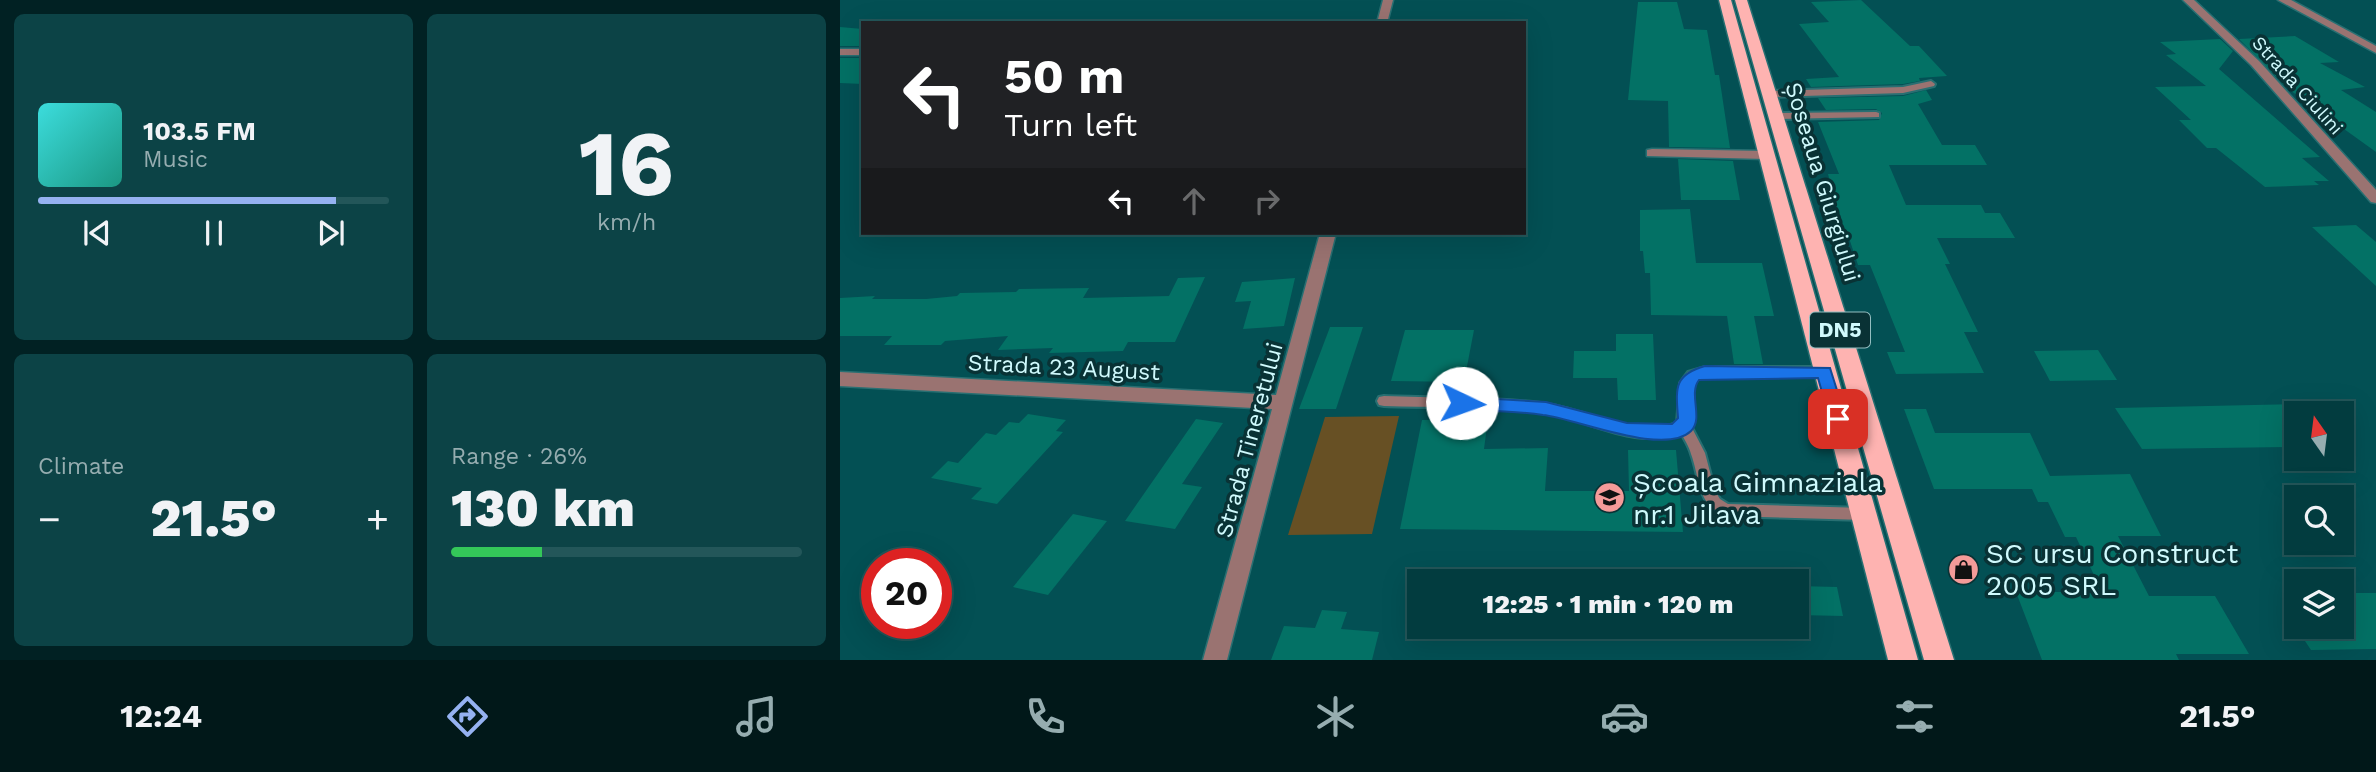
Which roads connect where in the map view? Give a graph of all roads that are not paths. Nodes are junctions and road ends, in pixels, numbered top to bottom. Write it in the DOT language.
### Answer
graph roads {
  1 [pos="1388,0"];
  2 [pos="1725,0"];
  3 [pos="1741,0"];
  4 [pos="2188,0"];
  5 [pos="2283,0"];
  6 [pos="1383,21"];
  7 [pos="2376,50"];
  8 [pos="840,52"];
  9 [pos="861,52"];
  10 [pos="1931,83"];
  11 [pos="1769,94"];
  12 [pos="1877,115"];
  13 [pos="1776,116"];
  14 [pos="1652,153"];
  15 [pos="1766,155"];
  16 [pos="2376,198"];
  17 [pos="1327,235"];
  18 [pos="1824,372"];
  19 [pos="840,379"];
  20 [pos="1384,401"];
  21 [pos="1284,403"];
  22 [pos="1684,426"];
  23 [pos="1864,514"];
  24 [pos="1215,660"];
  25 [pos="1903,660"];
  26 [pos="1940,660"];
  1 -- 6 [label="street"];
  2 -- 15 [label="highway, Șoseaua Giurgiului / DN5"];
  3 -- 11 [label="highway, Șoseaua Giurgiului / DN5"];
  4 -- 16 [label="street, Strada Ciulini"];
  5 -- 7 [label="street"];
  8 -- 9 [label="street"];
  10 -- 11 [label="lane"];
  11 -- 13 [label="highway, Șoseaua Giurgiului / DN5"];
  12 -- 13 [label="lane"];
  13 -- 26 [label="highway, Șoseaua Giurgiului / DN5"];
  14 -- 15 [label="street"];
  15 -- 18 [label="highway, Șoseaua Giurgiului / DN5"];
  17 -- 21 [label="street, Strada Tineretului"];
  18 -- 22 [label="lane"];
  18 -- 23 [label="highway, Șoseaua Giurgiului / DN5"];
  19 -- 21 [label="street, Strada 23 August"];
  20 -- 22 [label="lane"];
  21 -- 24 [label="street, Strada Tineretului"];
  22 -- 23 [label="lane"];
  23 -- 25 [label="highway, Șoseaua Giurgiului / DN5"];
}
